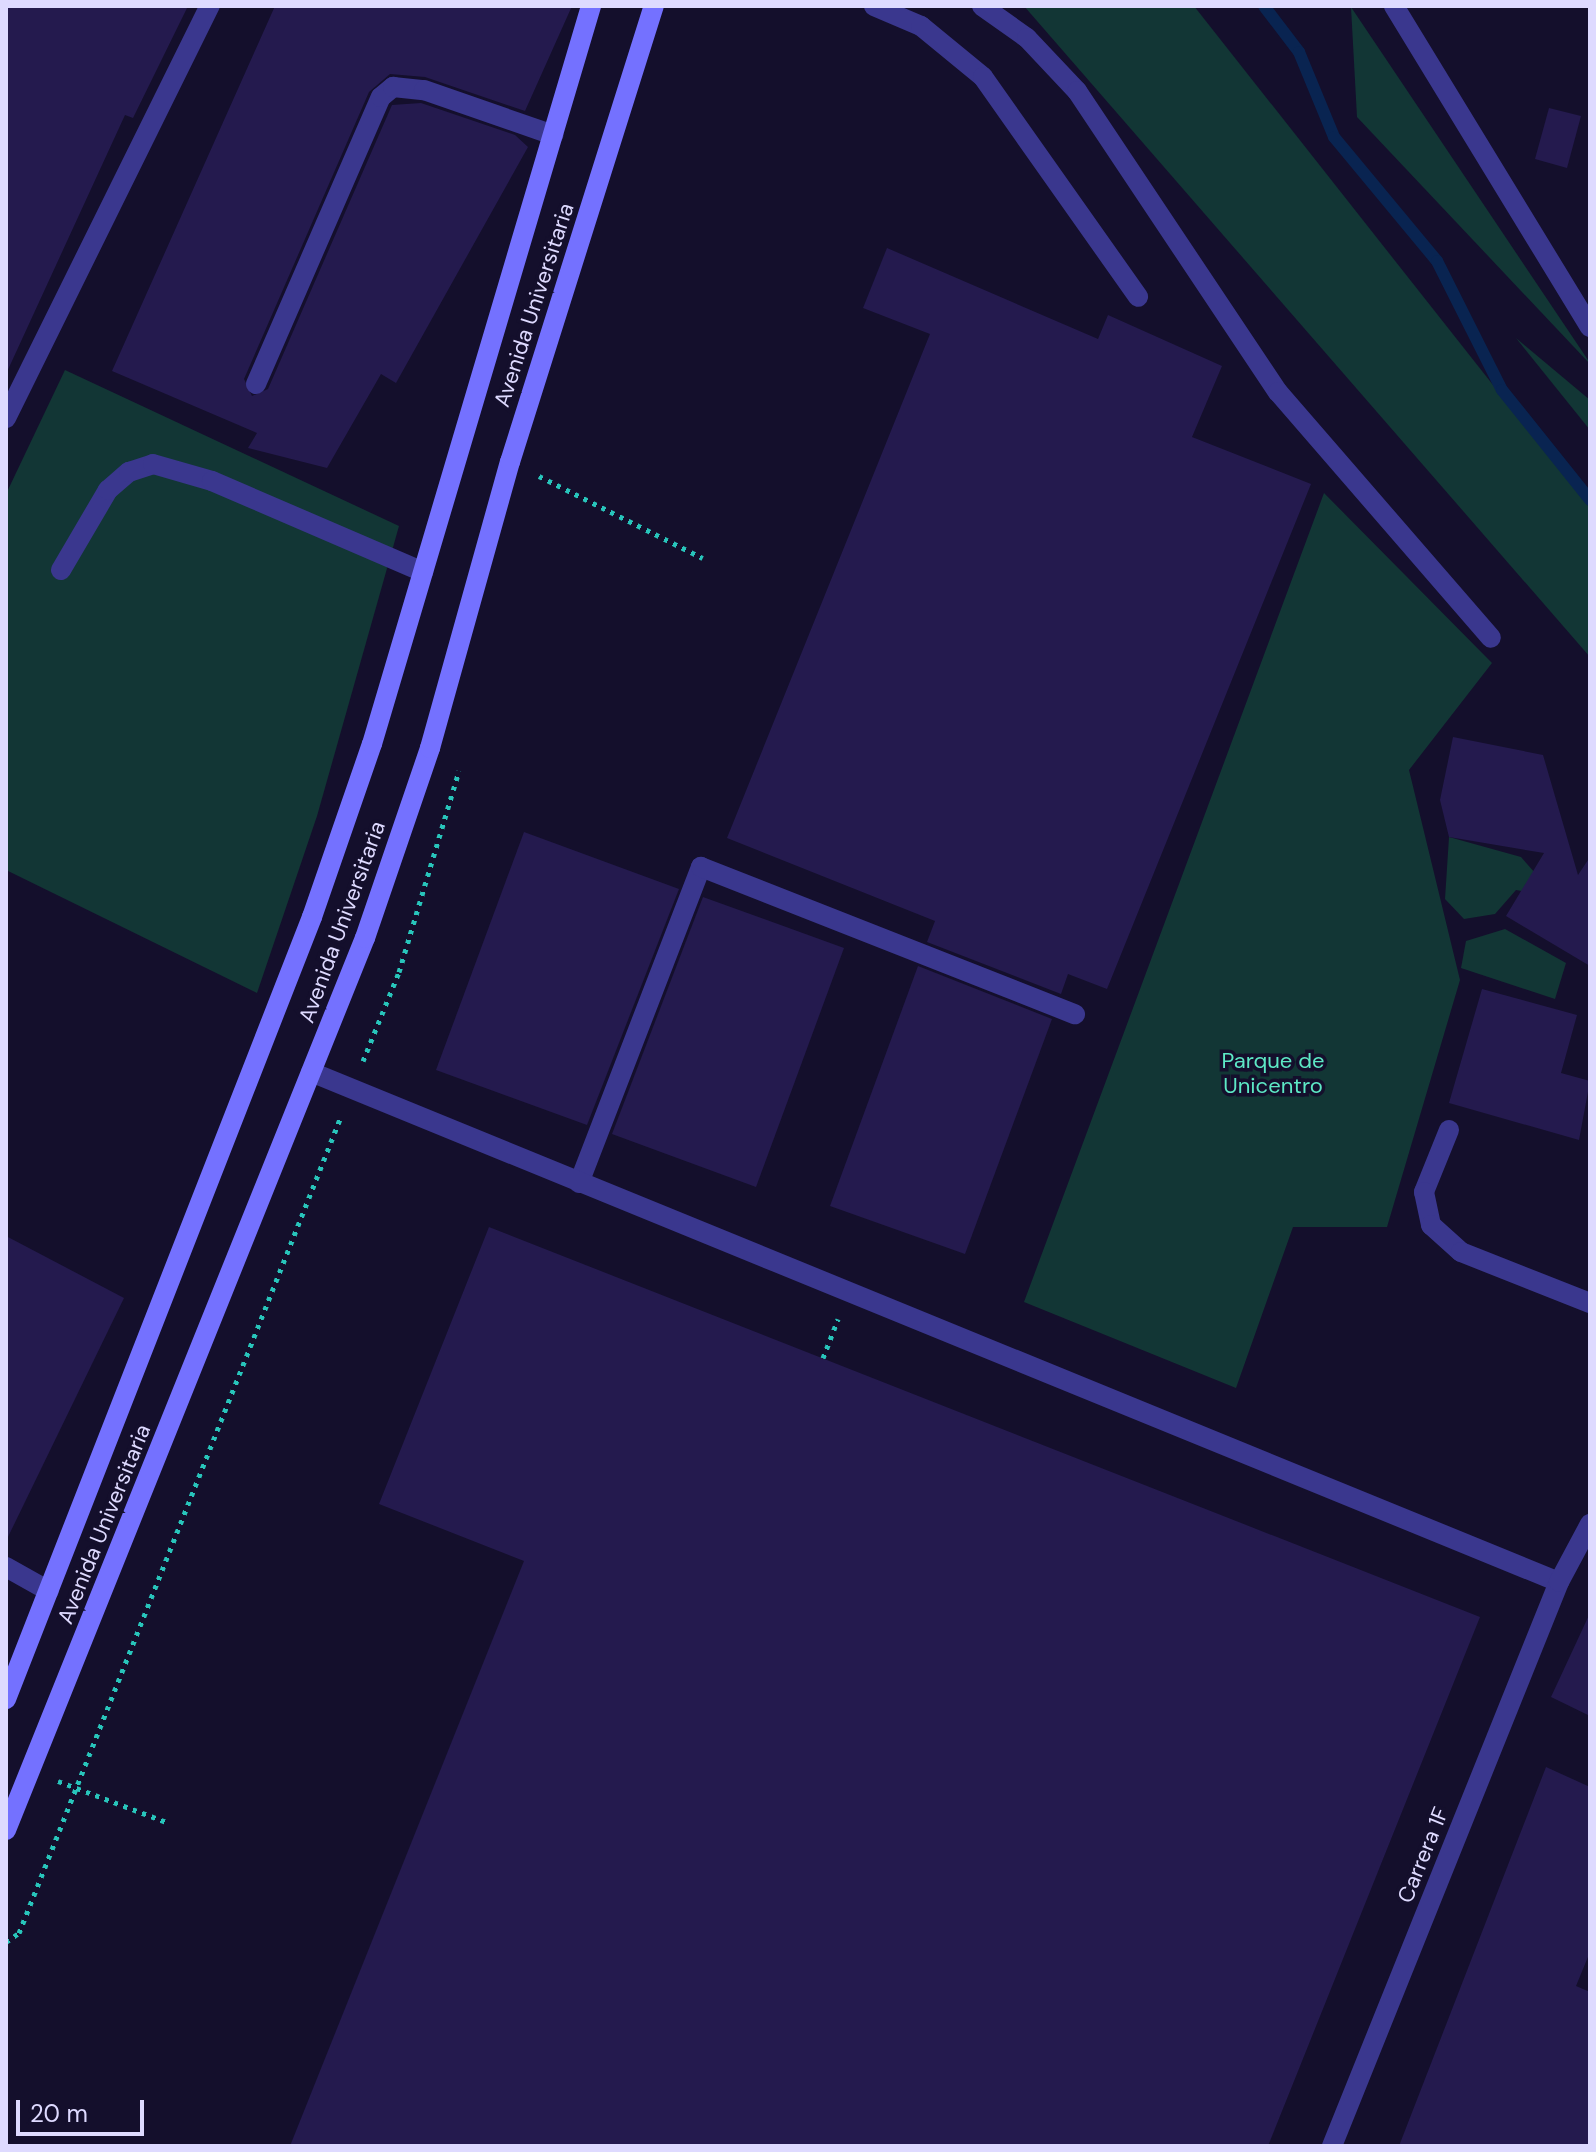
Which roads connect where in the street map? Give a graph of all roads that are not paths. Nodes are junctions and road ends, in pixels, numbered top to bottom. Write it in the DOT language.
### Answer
graph roads {
  1 [pos="210,6"];
  2 [pos="591,6"];
  3 [pos="654,6"];
  4 [pos="874,6"];
  5 [pos="982,6"];
  6 [pos="1394,6"];
  7 [pos="553,135"];
  8 [pos="1138,297"];
  9 [pos="1590,327"];
  10 [pos="256,384"];
  11 [pos="6,418"];
  12 [pos="61,570"];
  13 [pos="423,572"];
  14 [pos="1491,638"];
  15 [pos="1075,1014"];
  16 [pos="311,1072"];
  17 [pos="1449,1130"];
  18 [pos="579,1183"];
  19 [pos="1590,1303"];
  20 [pos="1590,1524"];
  21 [pos="6,1567"];
  22 [pos="1559,1582"];
  23 [pos="49,1591"];
  24 [pos="6,1699"];
  25 [pos="6,1830"];
  26 [pos="1332,2146"];
  1 -- 11 [label="street"];
  2 -- 7 [label="main road, Avenida Universitaria"];
  3 -- 16 [label="main road, Avenida Universitaria"];
  4 -- 8 [label="street"];
  5 -- 14 [label="street"];
  6 -- 9 [label="street"];
  7 -- 10 [label="street"];
  7 -- 13 [label="main road, Avenida Universitaria"];
  12 -- 13 [label="street"];
  13 -- 23 [label="main road, Avenida Universitaria"];
  15 -- 18 [label="street"];
  16 -- 18 [label="street"];
  16 -- 25 [label="main road, Avenida Universitaria"];
  17 -- 19 [label="street"];
  18 -- 22 [label="street"];
  20 -- 22 [label="street, Carrera 1F"];
  21 -- 23 [label="street"];
  22 -- 26 [label="street, Carrera 1F"];
  23 -- 24 [label="main road, Avenida Universitaria"];
}
